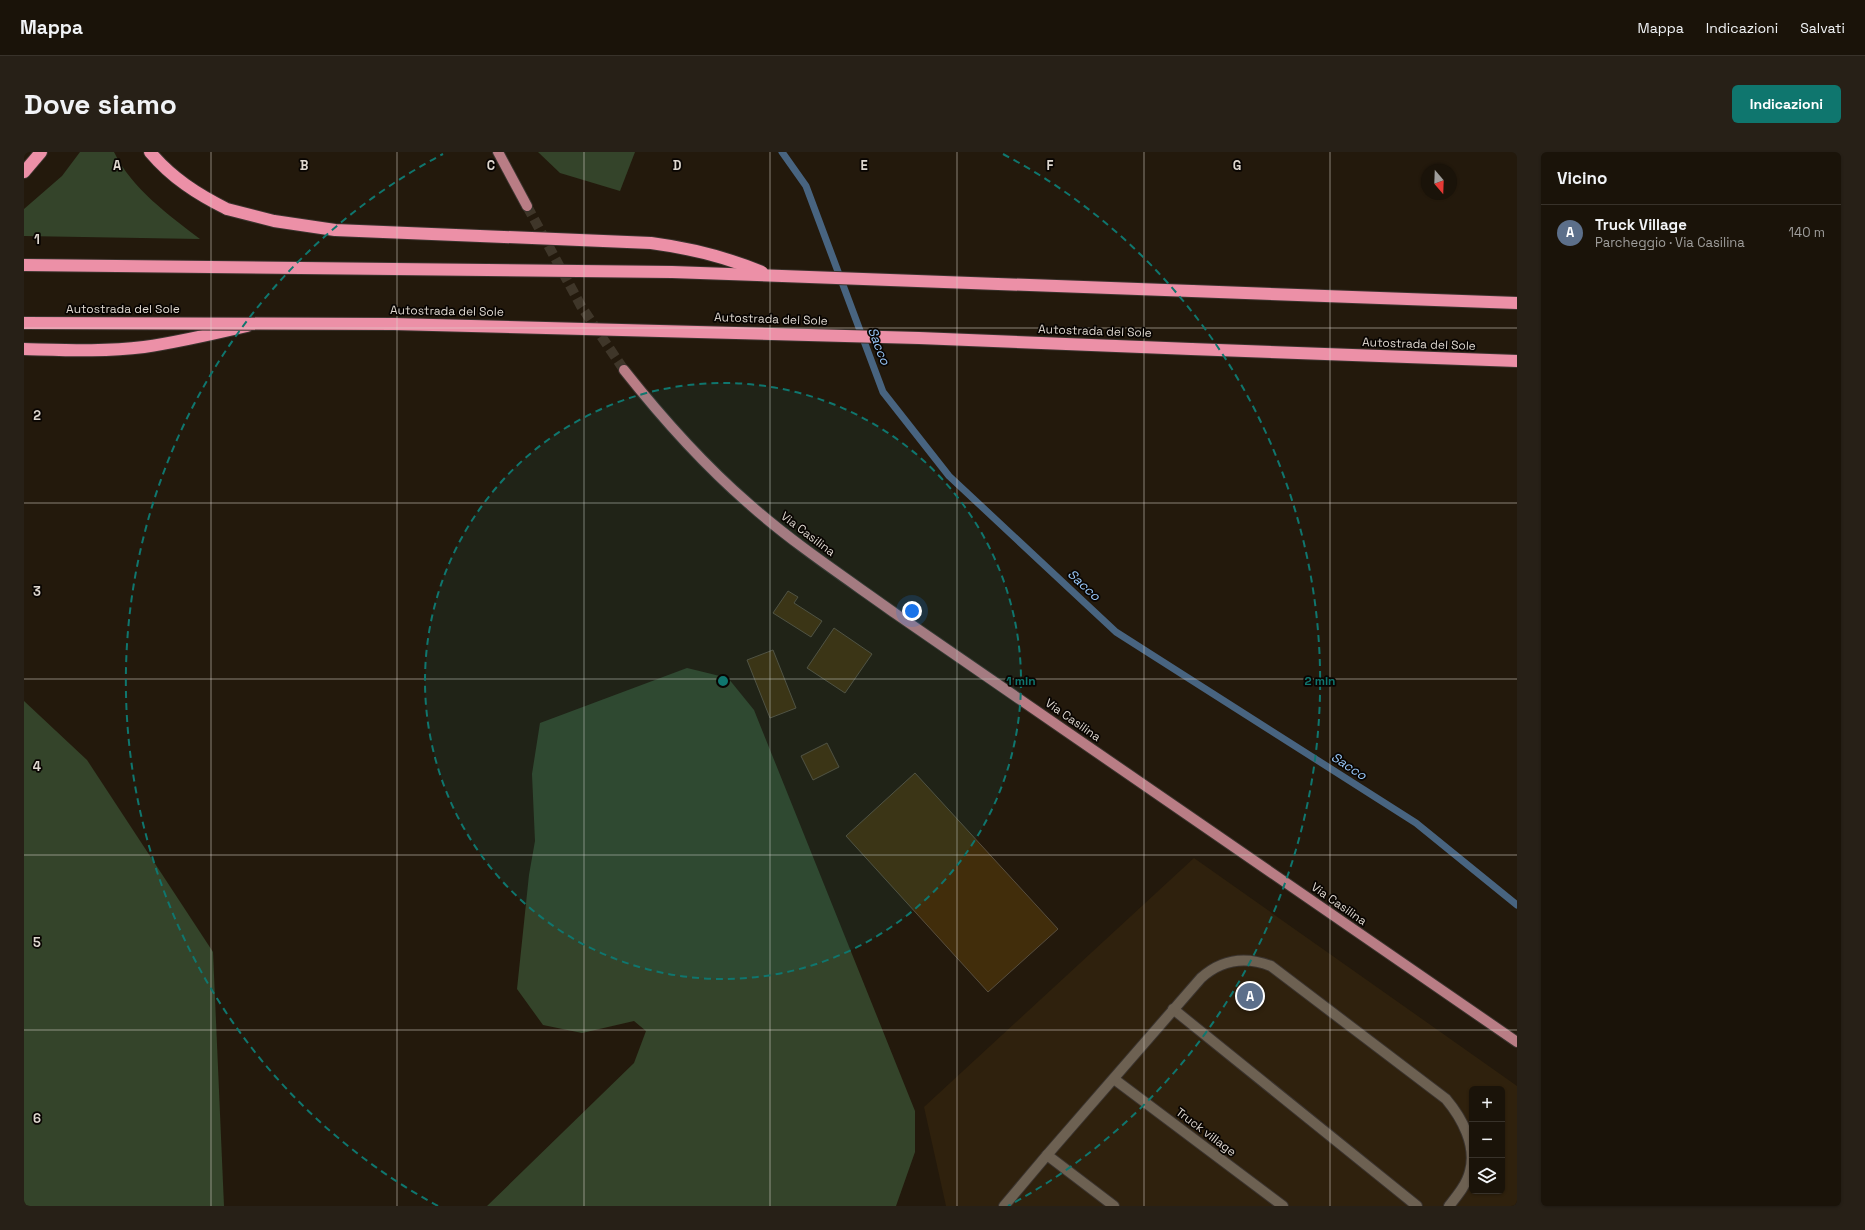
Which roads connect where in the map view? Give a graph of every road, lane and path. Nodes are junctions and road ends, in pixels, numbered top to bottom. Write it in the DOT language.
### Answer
graph roads {
  1 [pos="41,152"];
  2 [pos="150,152"];
  3 [pos="498,152"];
  4 [pos="24,172"];
  5 [pos="527,206"];
  6 [pos="24,265"];
  7 [pos="771,275"];
  8 [pos="1517,303"];
  9 [pos="24,323"];
  10 [pos="259,323"];
  11 [pos="24,349"];
  12 [pos="1517,362"];
  13 [pos="624,370"];
  14 [pos="1174,1009"];
  15 [pos="1517,1042"];
  16 [pos="1114,1079"];
  17 [pos="1047,1155"];
  18 [pos="1004,1206"];
  19 [pos="1114,1206"];
  20 [pos="1283,1206"];
  21 [pos="1417,1206"];
  22 [pos="1449,1206"];
  1 -- 4 [label="highway"];
  2 -- 7 [label="highway, bridge"];
  3 -- 5 [label="main road"];
  6 -- 7 [label="highway, bridge"];
  7 -- 8 [label="highway, bridge"];
  9 -- 10 [label="highway, Autostrada del Sole, bridge"];
  10 -- 11 [label="highway, bridge"];
  10 -- 12 [label="highway, Autostrada del Sole, bridge"];
  13 -- 15 [label="main road, Via Casilina"];
  14 -- 16 [label="lane"];
  14 -- 21 [label="lane"];
  14 -- 22 [label="lane"];
  16 -- 17 [label="lane"];
  16 -- 20 [label="lane, Truck village"];
  17 -- 18 [label="lane"];
  17 -- 19 [label="lane"];
}
